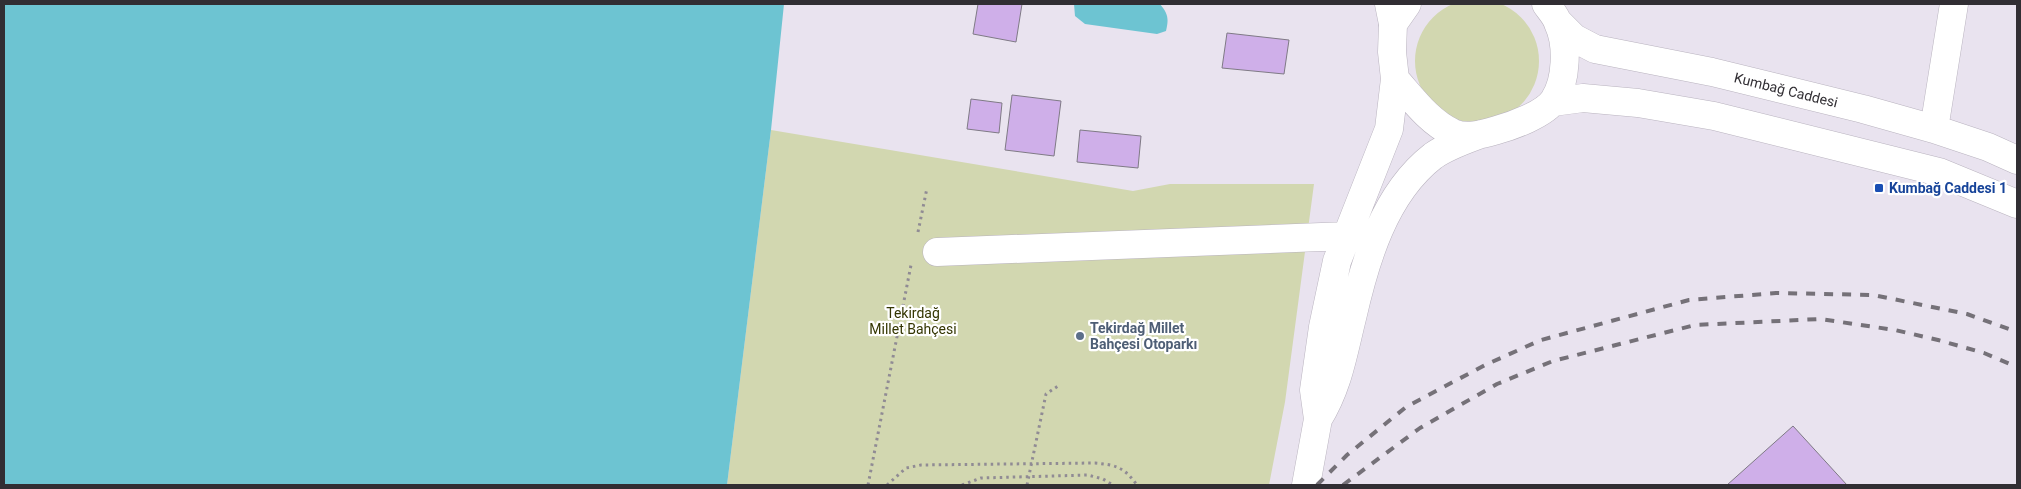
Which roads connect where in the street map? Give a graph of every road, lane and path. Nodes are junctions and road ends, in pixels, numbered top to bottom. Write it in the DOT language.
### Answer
graph roads {
  1 [pos="1954,4"];
  2 [pos="1396,11"];
  3 [pos="1552,13"];
  4 [pos="1395,79"];
  5 [pos="1553,102"];
  6 [pos="1934,129"];
  7 [pos="1481,134"];
  8 [pos="2017,160"];
  9 [pos="927,188"];
  10 [pos="2017,204"];
  11 [pos="1347,236"];
  12 [pos="922,249"];
  13 [pos="1058,386"];
  14 [pos="1318,419"];
  15 [pos="1031,464"];
  16 [pos="1028,477"];
  17 [pos="868,485"];
  18 [pos="887,485"];
  19 [pos="962,485"];
  20 [pos="1027,485"];
  21 [pos="1113,485"];
  22 [pos="1137,485"];
  23 [pos="1306,485"];
  1 -- 6 [label="street"];
  2 -- 4 [label="street"];
  3 -- 5 [label="street"];
  3 -- 6 [label="street, Kumbağ Caddesi"];
  4 -- 7 [label="street"];
  4 -- 11 [label="street"];
  5 -- 7 [label="street"];
  5 -- 10 [label="street"];
  6 -- 8 [label="street, Kumbağ Caddesi"];
  7 -- 14 [label="street"];
  9 -- 12 [label="path"];
  11 -- 12 [label="street"];
  11 -- 14 [label="street"];
  12 -- 17 [label="path"];
  13 -- 15 [label="path"];
  14 -- 23 [label="street"];
  15 -- 16 [label="path"];
  15 -- 18 [label="path"];
  15 -- 22 [label="path"];
  16 -- 19 [label="path"];
  16 -- 20 [label="path"];
  16 -- 21 [label="path"];
}
